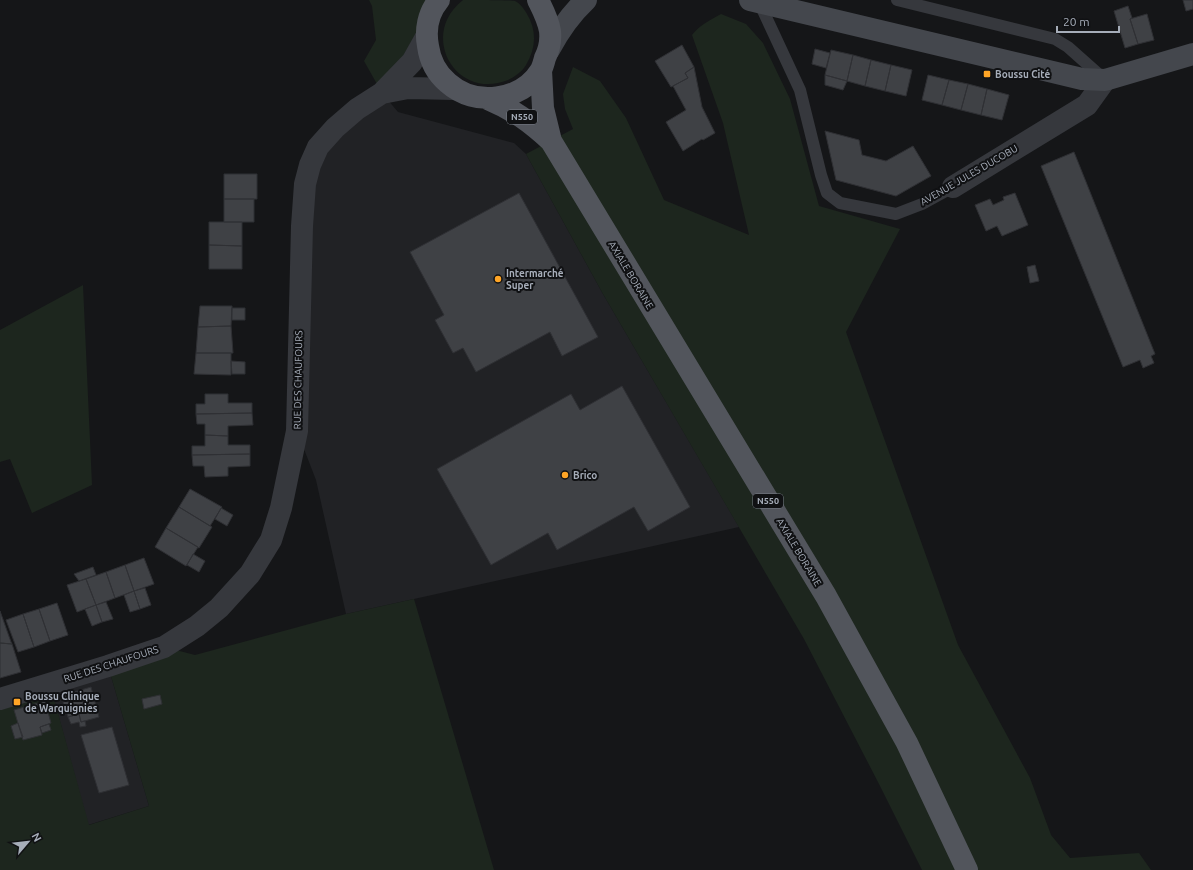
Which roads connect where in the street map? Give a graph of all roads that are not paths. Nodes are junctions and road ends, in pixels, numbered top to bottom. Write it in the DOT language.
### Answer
graph roads {
  1 [pos="538,0"];
  2 [pos="586,0"];
  3 [pos="897,0"];
  4 [pos="436,1"];
  5 [pos="756,1"];
  6 [pos="426,37"];
  7 [pos="1193,54"];
  8 [pos="545,60"];
  9 [pos="1105,80"];
  10 [pos="455,89"];
  11 [pos="382,93"];
  12 [pos="488,99"];
  13 [pos="551,141"];
  14 [pos="953,187"];
  15 [pos="0,699"];
  16 [pos="968,870"];
  1 -- 8 [label="main road, AXIALE BORAINE"];
  2 -- 8 [label="street"];
  3 -- 9 [label="lane"];
  4 -- 6 [label="main road"];
  5 -- 9 [label="street, AVENUE JULES DUCOBU"];
  5 -- 14 [label="lane, AVENUE JULES DUCOBU"];
  6 -- 10 [label="main road"];
  6 -- 11 [label="street, RUE DES CHAUFOURS"];
  7 -- 9 [label="street, AVENUE JULES DUCOBU"];
  8 -- 12 [label="main road"];
  8 -- 13 [label="main road, AXIALE BORAINE / N550"];
  9 -- 14 [label="street, AVENUE JULES DUCOBU"];
  10 -- 11 [label="street, RUE DES CHAUFOURS"];
  10 -- 12 [label="main road"];
  11 -- 15 [label="street, RUE DES CHAUFOURS"];
  12 -- 13 [label="main road, AXIALE BORAINE / N550"];
  13 -- 16 [label="main road, AXIALE BORAINE / N550"];
}
